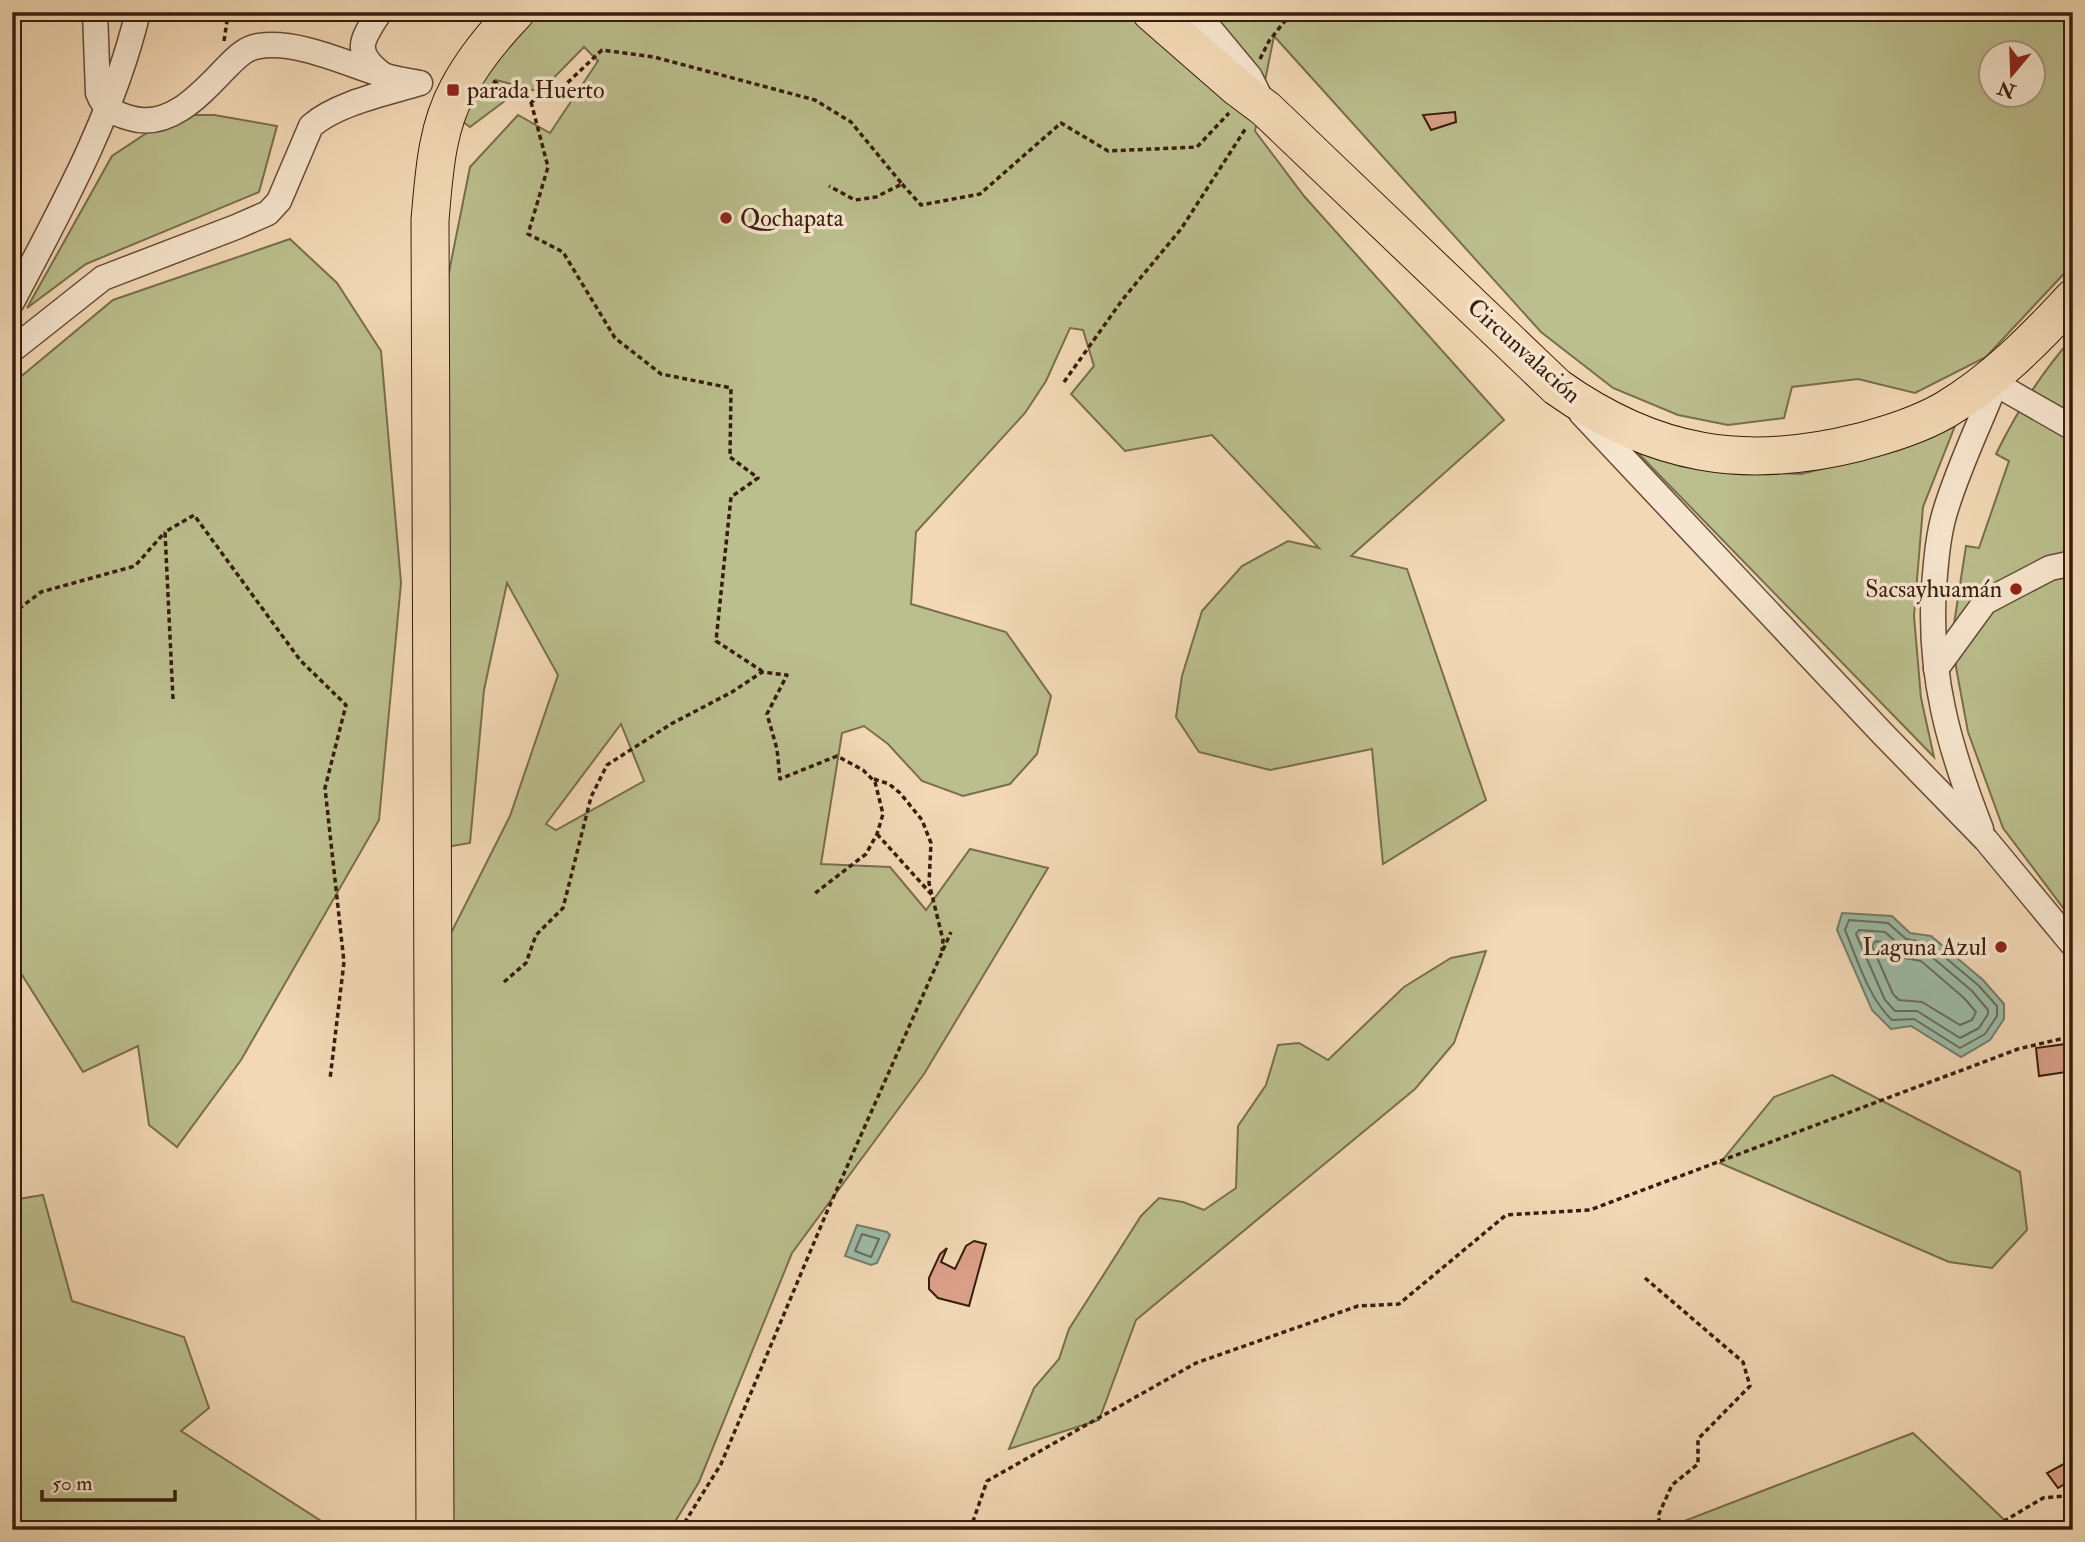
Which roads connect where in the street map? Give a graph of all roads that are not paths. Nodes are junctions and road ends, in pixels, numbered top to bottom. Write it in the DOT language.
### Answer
graph roads {
  1 [pos="95,12"];
  2 [pos="138,12"];
  3 [pos="380,12"];
  4 [pos="516,12"];
  5 [pos="1151,12"];
  6 [pos="1196,12"];
  7 [pos="385,76"];
  8 [pos="420,83"];
  9 [pos="457,90"];
  10 [pos="107,109"];
  11 [pos="1258,116"];
  12 [pos="2073,298"];
  13 [pos="12,302"];
  14 [pos="12,350"];
  15 [pos="1998,376"];
  16 [pos="1557,387"];
  17 [pos="2073,428"];
  18 [pos="2073,563"];
  19 [pos="1936,670"];
  20 [pos="1986,840"];
  21 [pos="2073,945"];
  22 [pos="435,1530"];
  1 -- 10 [label="street"];
  2 -- 10 [label="street"];
  3 -- 7 [label="street"];
  4 -- 9 [label="highway"];
  5 -- 11 [label="highway, Circunvalación"];
  6 -- 11 [label="street"];
  7 -- 8 [label="street"];
  7 -- 10 [label="street"];
  8 -- 9 [label="street"];
  8 -- 14 [label="street"];
  9 -- 22 [label="highway"];
  10 -- 13 [label="street"];
  11 -- 16 [label="highway, Circunvalación"];
  12 -- 15 [label="highway, Circunvalación"];
  15 -- 16 [label="highway, Circunvalación"];
  15 -- 17 [label="street"];
  15 -- 19 [label="street"];
  16 -- 20 [label="street"];
  18 -- 19 [label="street"];
  19 -- 20 [label="street"];
  20 -- 21 [label="street"];
}
